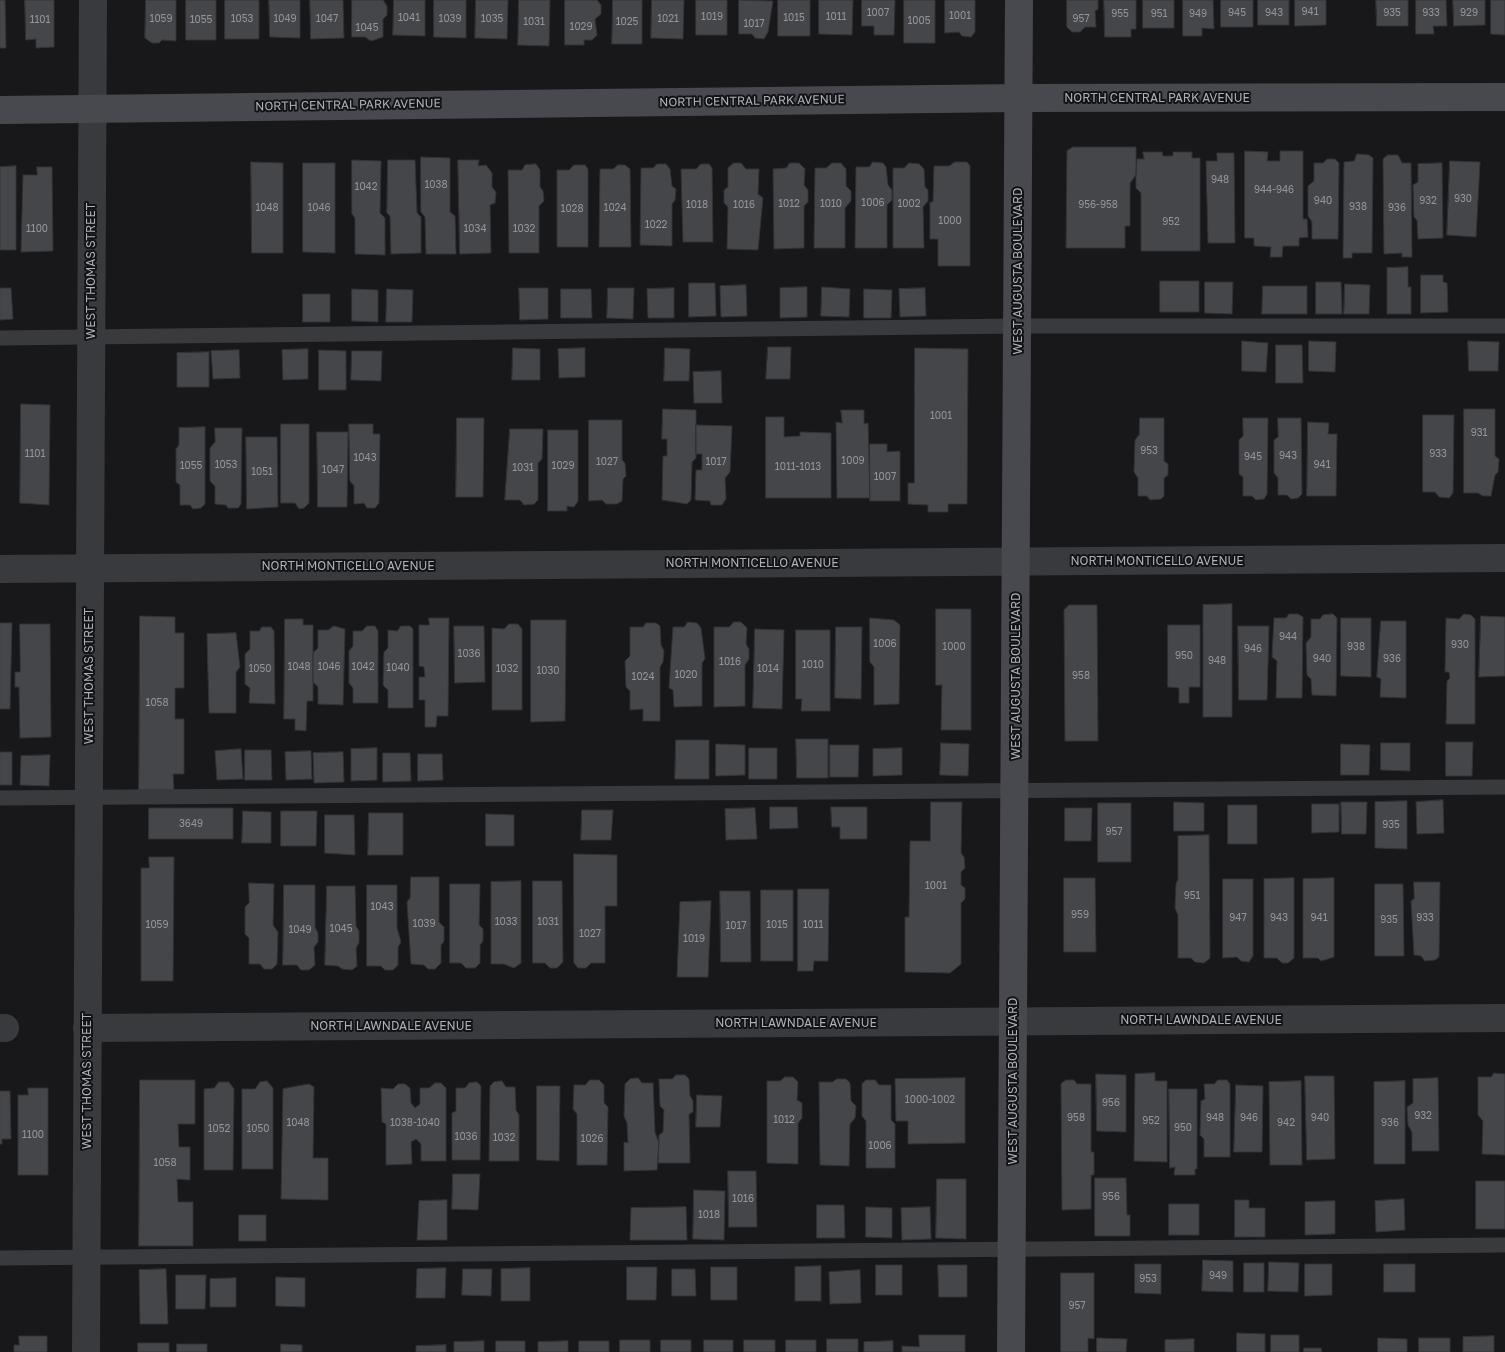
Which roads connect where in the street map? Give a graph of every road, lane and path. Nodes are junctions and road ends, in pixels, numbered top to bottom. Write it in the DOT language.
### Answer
graph roads {
  1 [pos="93,0"];
  2 [pos="1019,0"];
  3 [pos="1505,97"];
  4 [pos="1018,98"];
  5 [pos="92,108"];
  6 [pos="0,110"];
  7 [pos="1018,326"];
  8 [pos="1505,326"];
  9 [pos="91,337"];
  10 [pos="0,338"];
  11 [pos="1505,558"];
  12 [pos="1016,561"];
  13 [pos="90,568"];
  14 [pos="0,569"];
  15 [pos="1505,787"];
  16 [pos="1015,789"];
  17 [pos="0,798"];
  18 [pos="89,798"];
  19 [pos="1505,1018"];
  20 [pos="1014,1021"];
  21 [pos="87,1028"];
  22 [pos="1505,1245"];
  23 [pos="1012,1248"];
  24 [pos="86,1257"];
  25 [pos="0,1258"];
  26 [pos="86,1352"];
  27 [pos="1011,1352"];
  1 -- 5 [label="street, WEST THOMAS STREET"];
  2 -- 4 [label="street, WEST AUGUSTA BOULEVARD"];
  3 -- 4 [label="street, NORTH CENTRAL PARK AVENUE"];
  4 -- 5 [label="street, NORTH CENTRAL PARK AVENUE"];
  4 -- 7 [label="street, WEST AUGUSTA BOULEVARD"];
  5 -- 6 [label="street, NORTH CENTRAL PARK AVENUE"];
  5 -- 9 [label="street, WEST THOMAS STREET"];
  7 -- 8 [label="lane"];
  7 -- 9 [label="lane"];
  7 -- 12 [label="street, WEST AUGUSTA BOULEVARD"];
  9 -- 10 [label="lane"];
  9 -- 13 [label="street, WEST THOMAS STREET"];
  11 -- 12 [label="street, NORTH MONTICELLO AVENUE"];
  12 -- 13 [label="street, NORTH MONTICELLO AVENUE"];
  12 -- 16 [label="street, WEST AUGUSTA BOULEVARD"];
  13 -- 14 [label="street, NORTH MONTICELLO AVENUE"];
  13 -- 18 [label="street, WEST THOMAS STREET"];
  15 -- 16 [label="lane"];
  16 -- 18 [label="lane"];
  16 -- 20 [label="street, WEST AUGUSTA BOULEVARD"];
  17 -- 18 [label="lane"];
  18 -- 21 [label="street, WEST THOMAS STREET"];
  19 -- 20 [label="street, NORTH LAWNDALE AVENUE"];
  20 -- 21 [label="street, NORTH LAWNDALE AVENUE"];
  20 -- 23 [label="street, WEST AUGUSTA BOULEVARD"];
  21 -- 24 [label="street, WEST THOMAS STREET"];
  22 -- 23 [label="lane"];
  23 -- 24 [label="lane"];
  23 -- 27 [label="street, WEST AUGUSTA BOULEVARD"];
  24 -- 25 [label="lane"];
  24 -- 26 [label="street, WEST THOMAS STREET"];
}
